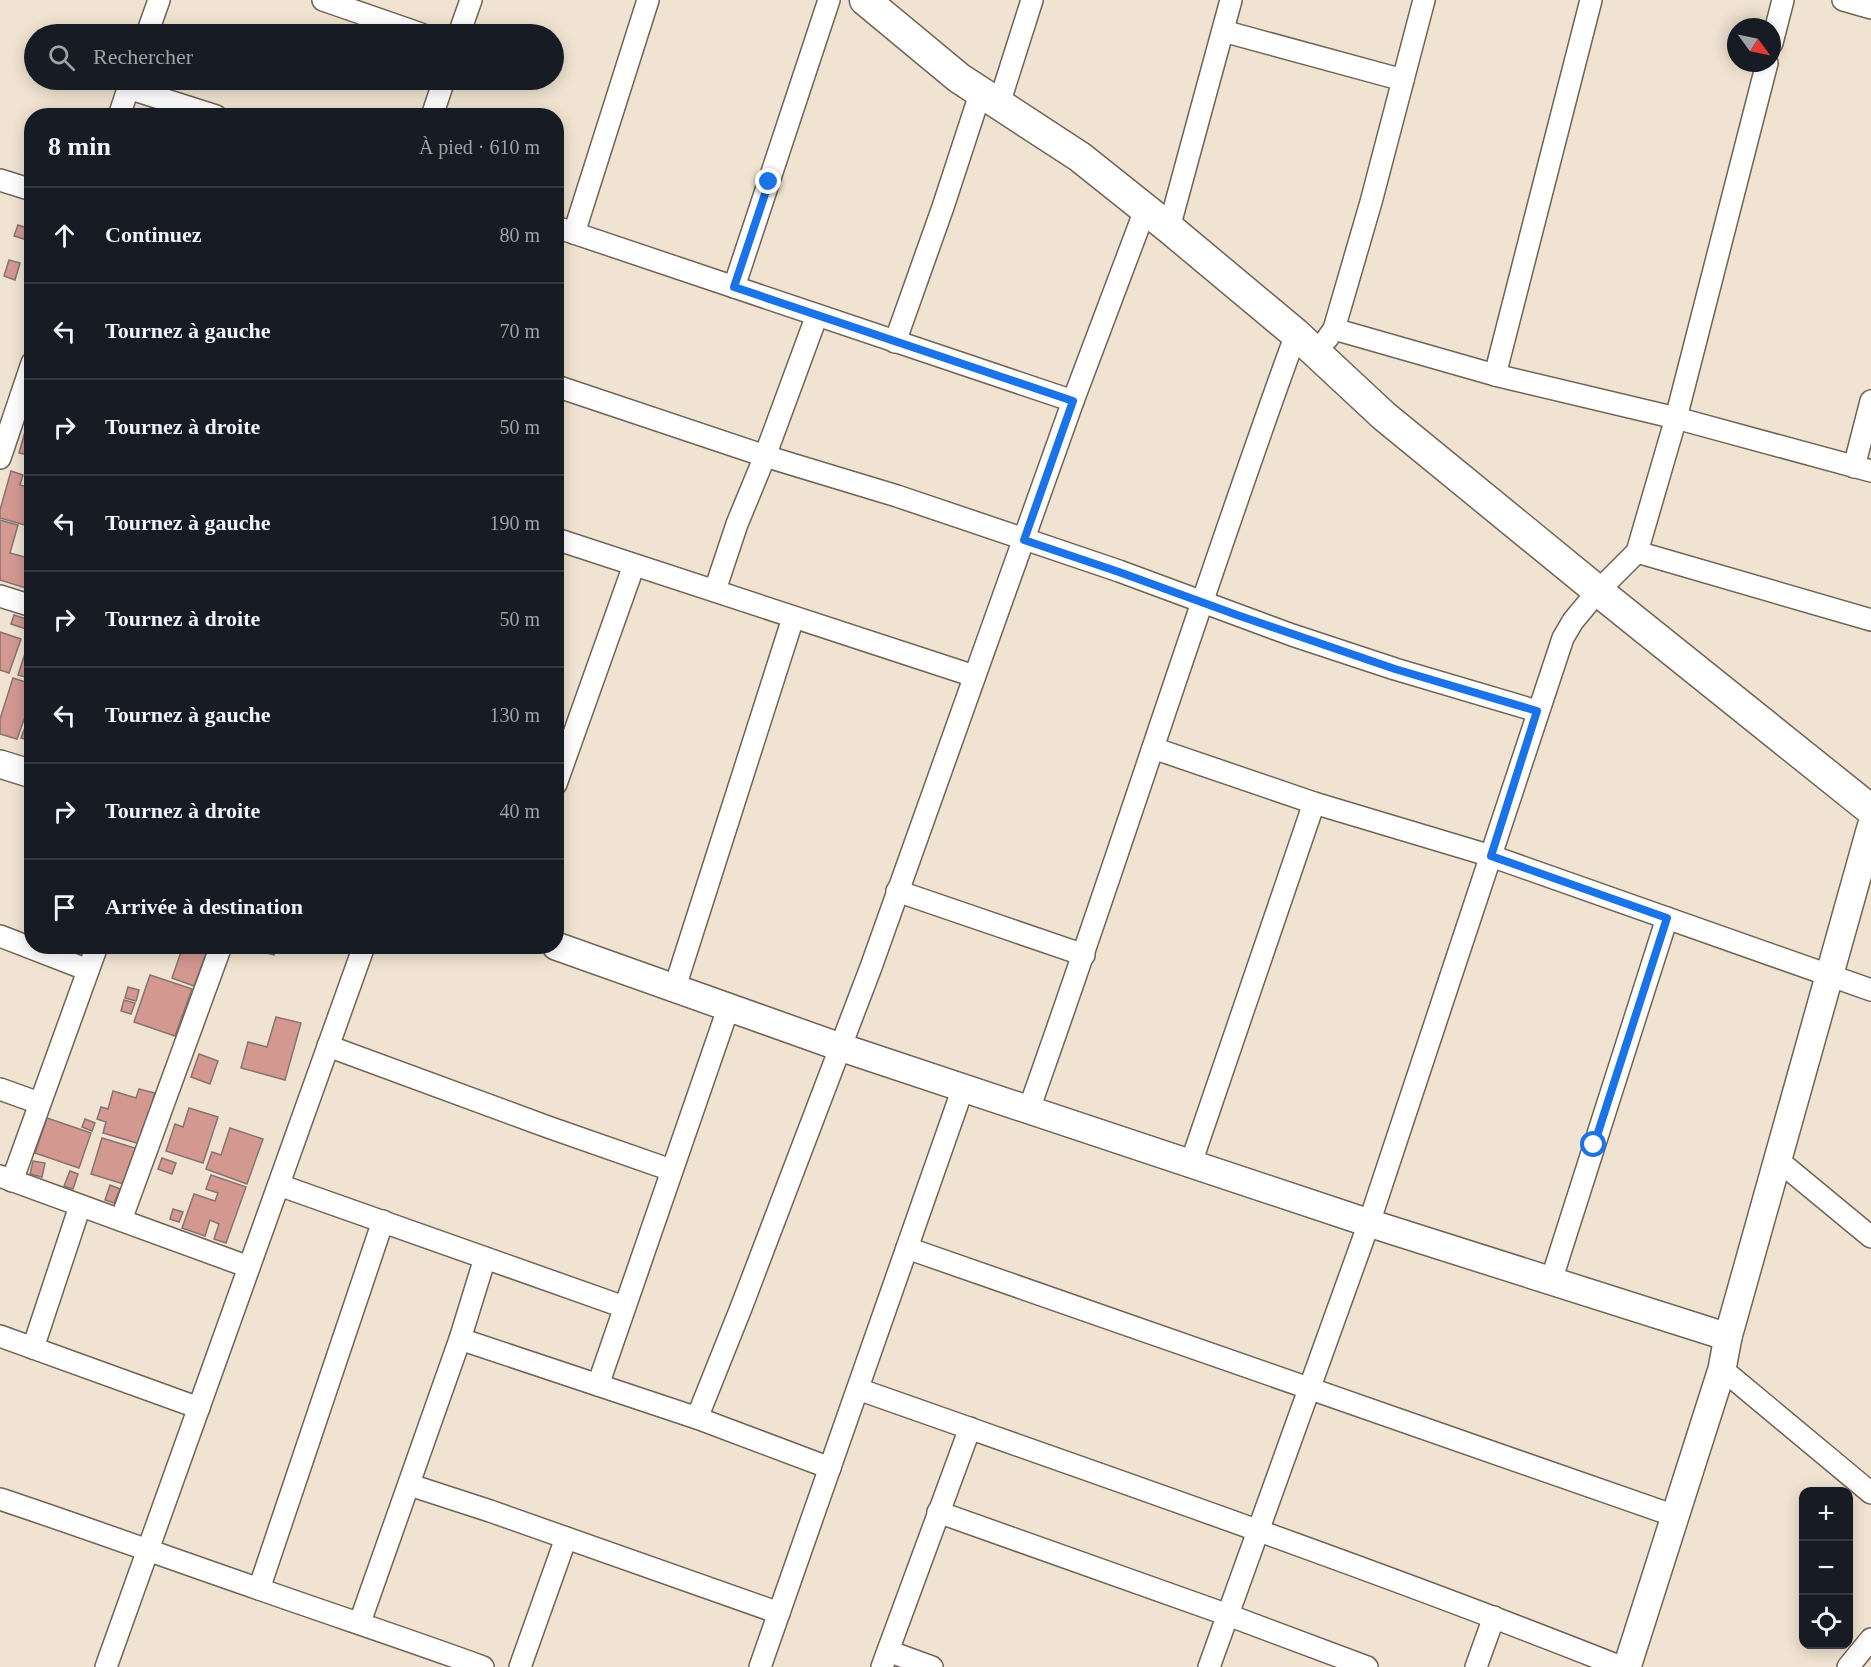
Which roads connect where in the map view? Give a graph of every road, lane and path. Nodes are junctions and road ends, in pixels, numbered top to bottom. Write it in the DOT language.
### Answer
graph roads {
  1 [pos="159,0"];
  2 [pos="323,0"];
  3 [pos="471,0"];
  4 [pos="648,0"];
  5 [pos="829,0"];
  6 [pos="865,0"];
  7 [pos="1032,0"];
  8 [pos="1231,0"];
  9 [pos="1424,0"];
  10 [pos="1591,0"];
  11 [pos="1783,0"];
  12 [pos="1843,0"];
  13 [pos="1871,8"];
  14 [pos="1778,18"];
  15 [pos="151,24"];
  16 [pos="392,24"];
  17 [pos="463,24"];
  18 [pos="1223,31"];
  19 [pos="1765,72"];
  20 [pos="1403,80"];
  21 [pos="128,90"];
  22 [pos="146,90"];
  23 [pos="441,90"];
  24 [pos="990,97"];
  25 [pos="122,108"];
  26 [pos="194,108"];
  27 [pos="435,108"];
  28 [pos="0,180"];
  29 [pos="24,188"];
  30 [pos="1145,210"];
  31 [pos="1169,228"];
  32 [pos="565,230"];
  33 [pos="734,287"];
  34 [pos="817,315"];
  35 [pos="1334,329"];
  36 [pos="1296,334"];
  37 [pos="895,342"];
  38 [pos="1320,356"];
  39 [pos="1495,375"];
  40 [pos="24,387"];
  41 [pos="564,389"];
  42 [pos="1073,401"];
  43 [pos="1871,401"];
  44 [pos="1676,418"];
  45 [pos="765,456"];
  46 [pos="0,458"];
  47 [pos="1862,469"];
  48 [pos="1024,540"];
  49 [pos="564,542"];
  50 [pos="1636,552"];
  51 [pos="634,565"];
  52 [pos="715,590"];
  53 [pos="1598,591"];
  54 [pos="0,596"];
  55 [pos="1201,602"];
  56 [pos="24,604"];
  57 [pos="793,618"];
  58 [pos="1871,620"];
  59 [pos="974,676"];
  60 [pos="1537,711"];
  61 [pos="1153,748"];
  62 [pos="564,762"];
  63 [pos="0,764"];
  64 [pos="24,772"];
  65 [pos="1314,803"];
  66 [pos="1871,810"];
  67 [pos="1871,827"];
  68 [pos="1491,856"];
  69 [pos="897,891"];
  70 [pos="1667,918"];
  71 [pos="0,936"];
  72 [pos="24,945"];
  73 [pos="564,949"];
  74 [pos="47,954"];
  75 [pos="94,954"];
  76 [pos="218,954"];
  77 [pos="361,954"];
  78 [pos="1084,955"];
  79 [pos="88,970"];
  80 [pos="1830,974"];
  81 [pos="675,987"];
  82 [pos="1871,990"];
  83 [pos="729,1006"];
  84 [pos="328,1046"];
  85 [pos="840,1047"];
  86 [pos="963,1088"];
  87 [pos="0,1089"];
  88 [pos="39,1103"];
  89 [pos="1029,1109"];
  90 [pos="1779,1161"];
  91 [pos="1191,1163"];
  92 [pos="671,1170"];
  93 [pos="6,1178"];
  94 [pos="279,1185"];
  95 [pos="80,1206"];
  96 [pos="121,1220"];
  97 [pos="383,1221"];
  98 [pos="1369,1223"];
  99 [pos="1871,1238"];
  100 [pos="908,1248"];
  101 [pos="485,1258"];
  102 [pos="249,1267"];
  103 [pos="1551,1281"];
  104 [pos="624,1307"];
  105 [pos="0,1336"];
  106 [pos="1728,1337"];
  107 [pos="460,1339"];
  108 [pos="33,1348"];
  109 [pos="1722,1370"];
  110 [pos="598,1385"];
  111 [pos="858,1389"];
  112 [pos="1310,1390"];
  113 [pos="199,1408"];
  114 [pos="696,1419"];
  115 [pos="970,1428"];
  116 [pos="830,1468"];
  117 [pos="410,1485"];
  118 [pos="1871,1493"];
  119 [pos="0,1499"];
  120 [pos="938,1512"];
  121 [pos="1675,1516"];
  122 [pos="1259,1530"];
  123 [pos="566,1538"];
  124 [pos="148,1549"];
  125 [pos="259,1589"];
  126 [pos="779,1613"];
  127 [pos="1227,1615"];
  128 [pos="1494,1617"];
  129 [pos="360,1622"];
  130 [pos="1871,1639"];
  131 [pos="885,1659"];
  132 [pos="106,1667"];
  133 [pos="483,1667"];
  134 [pos="520,1667"];
  135 [pos="760,1667"];
  136 [pos="932,1667"];
  137 [pos="1209,1667"];
  138 [pos="1367,1667"];
  139 [pos="1476,1667"];
  140 [pos="1621,1667"];
  141 [pos="1627,1667"];
  142 [pos="1848,1667"];
  1 -- 15 [label="street"];
  2 -- 16 [label="street"];
  3 -- 17 [label="street"];
  4 -- 32 [label="street"];
  5 -- 33 [label="street"];
  6 -- 24 [label="main road"];
  7 -- 24 [label="street"];
  8 -- 18 [label="street"];
  9 -- 20 [label="street"];
  10 -- 39 [label="street"];
  11 -- 14 [label="street"];
  12 -- 13 [label="street"];
  18 -- 20 [label="street"];
  18 -- 31 [label="street"];
  19 -- 44 [label="street"];
  20 -- 35 [label="street"];
  21 -- 25 [label="street"];
  22 -- 26 [label="street"];
  23 -- 27 [label="street"];
  24 -- 30 [label="main road"];
  24 -- 37 [label="street"];
  28 -- 29 [label="street"];
  30 -- 31 [label="main road"];
  30 -- 42 [label="street"];
  31 -- 36 [label="main road"];
  32 -- 33 [label="street"];
  33 -- 34 [label="street"];
  34 -- 37 [label="street"];
  34 -- 45 [label="street"];
  35 -- 38 [label="street"];
  35 -- 39 [label="street"];
  36 -- 38 [label="main road"];
  36 -- 55 [label="street"];
  37 -- 42 [label="street"];
  38 -- 53 [label="main road"];
  39 -- 44 [label="street"];
  40 -- 46 [label="street"];
  41 -- 45 [label="street"];
  42 -- 48 [label="street"];
  43 -- 47 [label="street"];
  44 -- 47 [label="street"];
  44 -- 50 [label="street"];
  45 -- 48 [label="street"];
  45 -- 52 [label="street"];
  48 -- 55 [label="street"];
  48 -- 59 [label="street"];
  49 -- 51 [label="street"];
  50 -- 53 [label="street"];
  50 -- 58 [label="street"];
  51 -- 52 [label="street"];
  51 -- 62 [label="street"];
  52 -- 57 [label="street"];
  53 -- 60 [label="street"];
  53 -- 66 [label="main road"];
  54 -- 56 [label="street"];
  55 -- 60 [label="street"];
  55 -- 61 [label="street"];
  57 -- 59 [label="street"];
  57 -- 81 [label="street"];
  59 -- 69 [label="street"];
  60 -- 68 [label="street"];
  61 -- 65 [label="street"];
  61 -- 78 [label="street"];
  63 -- 64 [label="street"];
  65 -- 68 [label="street"];
  65 -- 91 [label="street"];
  67 -- 80 [label="street"];
  68 -- 70 [label="street"];
  68 -- 98 [label="street"];
  69 -- 78 [label="street"];
  69 -- 85 [label="street"];
  70 -- 80 [label="street"];
  70 -- 103 [label="street"];
  71 -- 72 [label="street"];
  73 -- 81 [label="street"];
  74 -- 79 [label="street"];
  75 -- 79 [label="street"];
  76 -- 96 [label="street"];
  77 -- 84 [label="street"];
  78 -- 89 [label="street"];
  79 -- 88 [label="street"];
  80 -- 82 [label="street"];
  80 -- 90 [label="street"];
  81 -- 83 [label="street"];
  83 -- 85 [label="street"];
  83 -- 92 [label="street"];
  84 -- 92 [label="street"];
  84 -- 94 [label="street"];
  85 -- 86 [label="street"];
  85 -- 114 [label="street"];
  86 -- 89 [label="street"];
  86 -- 100 [label="street"];
  87 -- 88 [label="street"];
  88 -- 93 [label="street"];
  89 -- 91 [label="street"];
  90 -- 99 [label="street"];
  90 -- 106 [label="street"];
  91 -- 98 [label="street"];
  92 -- 104 [label="street"];
  93 -- 95 [label="street"];
  94 -- 97 [label="street"];
  94 -- 102 [label="street"];
  95 -- 96 [label="street"];
  95 -- 108 [label="street"];
  96 -- 102 [label="street"];
  97 -- 101 [label="street"];
  97 -- 125 [label="street"];
  98 -- 103 [label="street"];
  98 -- 112 [label="street"];
  100 -- 111 [label="street"];
  100 -- 112 [label="street"];
  101 -- 104 [label="street"];
  101 -- 107 [label="street"];
  102 -- 113 [label="street"];
  103 -- 106 [label="street"];
  104 -- 110 [label="street"];
  105 -- 108 [label="street"];
  106 -- 109 [label="street"];
  107 -- 110 [label="street"];
  107 -- 117 [label="street"];
  108 -- 113 [label="street"];
  109 -- 118 [label="street"];
  109 -- 121 [label="street"];
  110 -- 114 [label="street"];
  111 -- 115 [label="street"];
  111 -- 116 [label="street"];
  112 -- 121 [label="street"];
  112 -- 122 [label="street"];
  113 -- 124 [label="street"];
  114 -- 116 [label="street"];
  115 -- 120 [label="street"];
  115 -- 122 [label="street"];
  116 -- 126 [label="street"];
  117 -- 123 [label="street"];
  117 -- 129 [label="street"];
  119 -- 124 [label="street"];
  120 -- 127 [label="street"];
  120 -- 131 [label="street"];
  121 -- 141 [label="street"];
  122 -- 127 [label="street"];
  122 -- 128 [label="street"];
  123 -- 126 [label="street"];
  123 -- 134 [label="street"];
  124 -- 125 [label="street"];
  124 -- 132 [label="street"];
  125 -- 129 [label="street"];
  126 -- 135 [label="street"];
  127 -- 137 [label="street"];
  127 -- 138 [label="street"];
  128 -- 139 [label="street"];
  128 -- 140 [label="street"];
  129 -- 133 [label="street"];
  130 -- 142 [label="street"];
  131 -- 136 [label="street"];
}
